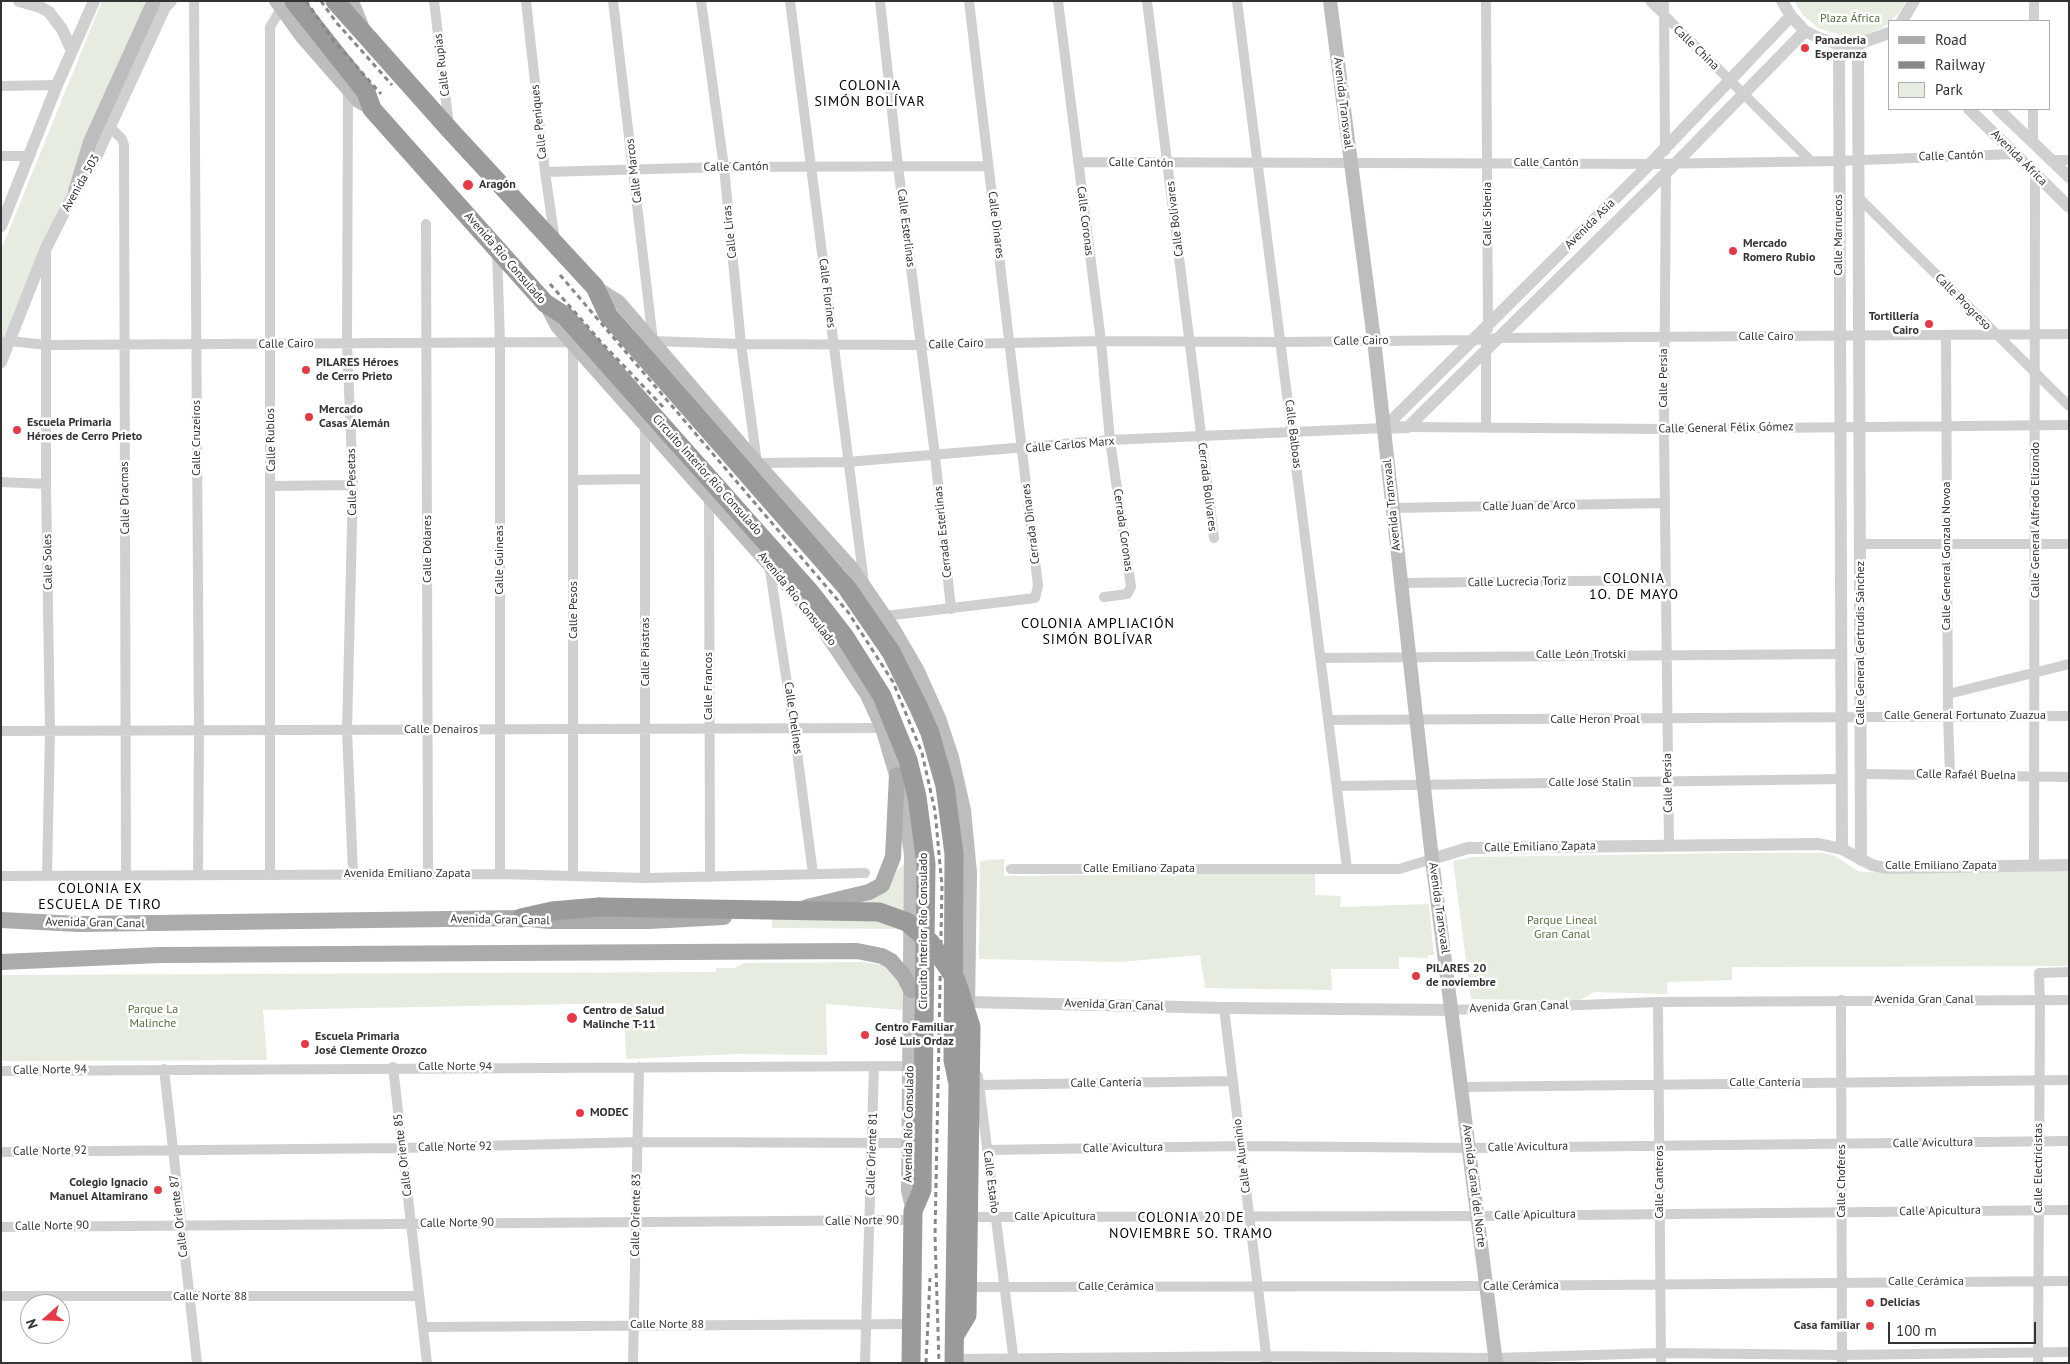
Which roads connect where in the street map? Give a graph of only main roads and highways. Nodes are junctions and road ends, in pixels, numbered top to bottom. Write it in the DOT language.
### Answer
graph roads {
  1 [pos="335,1"];
  2 [pos="352,1"];
  3 [pos="1330,1"];
  4 [pos="163,3"];
  5 [pos="284,4"];
  6 [pos="370,42"];
  7 [pos="372,109"];
  8 [pos="75,191"];
  9 [pos="595,287"];
  10 [pos="545,303"];
  11 [pos="897,775"];
  12 [pos="919,914"];
  13 [pos="962,914"];
  14 [pos="521,918"];
  15 [pos="1,920"];
  16 [pos="918,959"];
  17 [pos="962,960"];
  18 [pos="1,962"];
  19 [pos="911,990"];
  20 [pos="1452,1010"];
  21 [pos="958,1084"];
  22 [pos="913,1216"];
  23 [pos="955,1335"];
  24 [pos="1496,1360"];
  25 [pos="954,1361"];
  26 [pos="911,1363"];
  1 -- 6 [label="highway"];
  2 -- 6 [label="main road"];
  3 -- 20 [label="main road, Avenida Transvaal"];
  4 -- 8 [label="main road"];
  5 -- 7 [label="highway"];
  5 -- 7 [label="main road, Avenida Río Consulado"];
  6 -- 9 [label="highway"];
  7 -- 10 [label="highway, Avenida Río Consulado"];
  9 -- 13 [label="highway"];
  9 -- 13 [label="main road"];
  10 -- 11 [label="main road, Avenida Río Consulado"];
  10 -- 12 [label="highway, Circuito Interior Río Consulado"];
  11 -- 12 [label="main road, Avenida Río Consulado"];
  11 -- 14 [label="main road, Avenida Gran Canal"];
  12 -- 16 [label="highway, Circuito Interior Río Consulado"];
  13 -- 17 [label="highway"];
  14 -- 15 [label="main road, Avenida Gran Canal"];
  14 -- 23 [label="highway, bridge"];
  16 -- 19 [label="main road, Avenida Río Consulado"];
  16 -- 22 [label="highway, Circuito Interior Río Consulado"];
  17 -- 21 [label="highway"];
  17 -- 21 [label="main road"];
  18 -- 19 [label="main road"];
  19 -- 22 [label="main road, Avenida Río Consulado"];
  20 -- 24 [label="main road, Avenida Canal del Norte"];
  21 -- 23 [label="highway"];
  22 -- 26 [label="highway, Avenida Río Consulado"];
  23 -- 25 [label="highway"];
}
